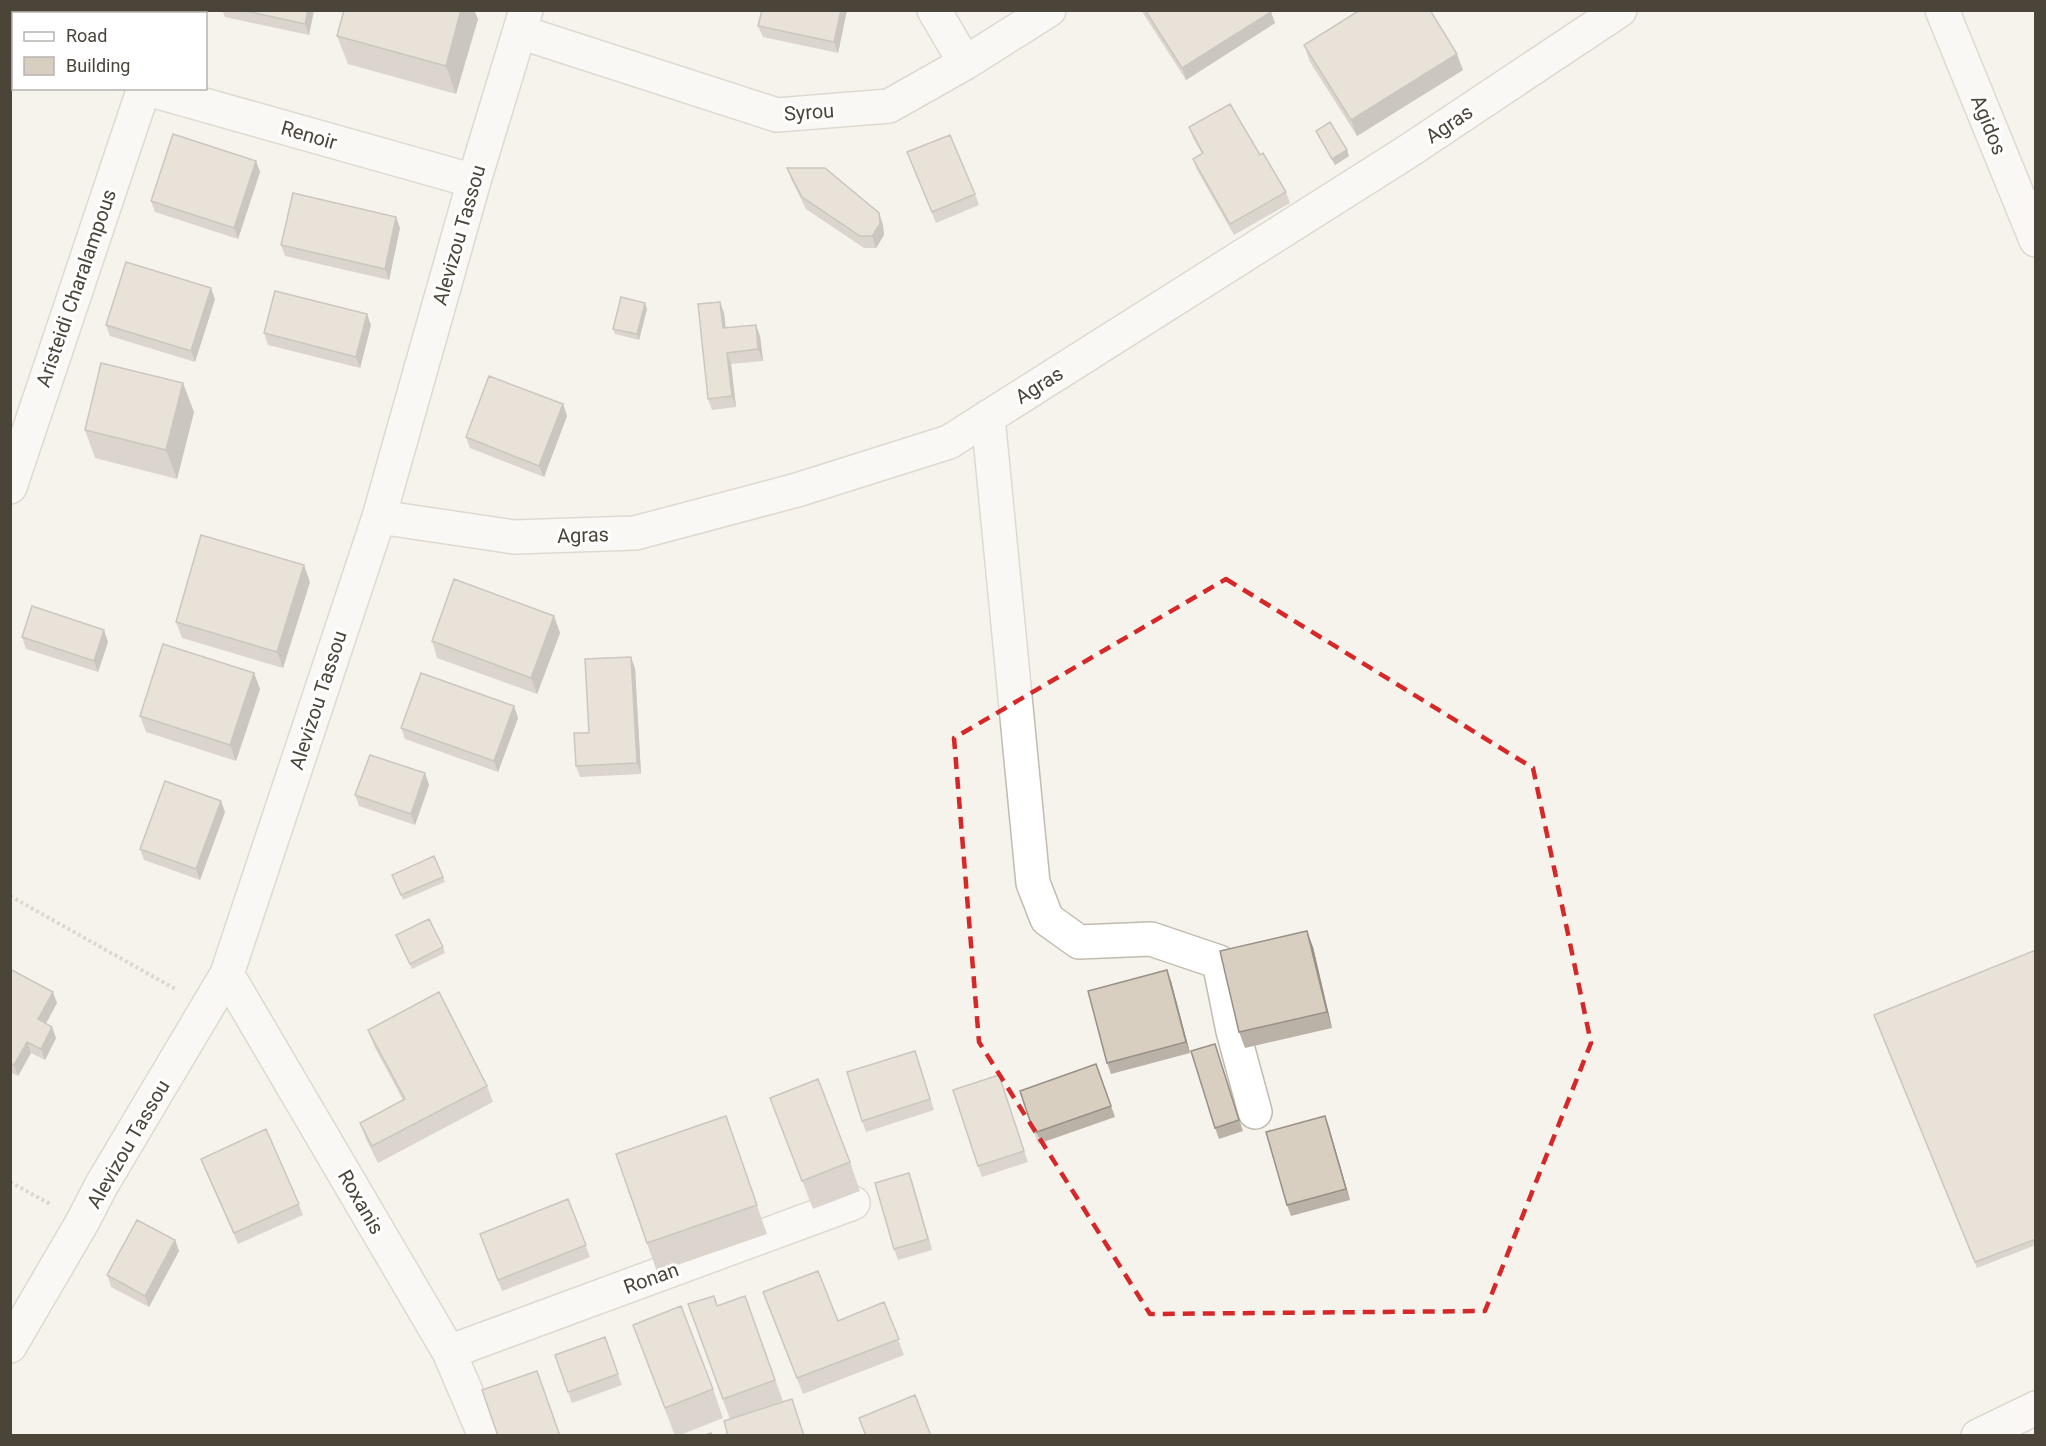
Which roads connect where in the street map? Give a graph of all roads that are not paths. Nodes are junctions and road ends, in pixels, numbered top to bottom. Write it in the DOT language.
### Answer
graph roads {
  1 [pos="934,10"];
  2 [pos="1048,10"];
  3 [pos="1620,10"];
  4 [pos="1942,10"];
  5 [pos="523,21"];
  6 [pos="965,63"];
  7 [pos="143,90"];
  8 [pos="151,90"];
  9 [pos="474,180"];
  10 [pos="2036,240"];
  11 [pos="988,417"];
  12 [pos="18,437"];
  13 [pos="10,487"];
  14 [pos="379,517"];
  15 [pos="227,974"];
  16 [pos="1255,1112"];
  17 [pos="853,1203"];
  18 [pos="10,1346"];
  19 [pos="449,1352"];
  20 [pos="2036,1408"];
  21 [pos="485,1436"];
  22 [pos="1978,1436"];
  1 -- 6 [label="street"];
  2 -- 6 [label="street, Syrou"];
  3 -- 11 [label="street, Agras"];
  4 -- 10 [label="street, Agidos"];
  5 -- 6 [label="street, Syrou"];
  5 -- 9 [label="street, Alevizou Tassou"];
  7 -- 12 [label="street, Aristeidi Charalampous"];
  8 -- 9 [label="street, Renoir"];
  9 -- 14 [label="street, Alevizou Tassou"];
  11 -- 14 [label="street, Agras"];
  11 -- 16 [label="street"];
  12 -- 13 [label="street, Aristeidi Charalampous"];
  14 -- 15 [label="street, Alevizou Tassou"];
  15 -- 18 [label="street, Alevizou Tassou"];
  15 -- 19 [label="street, Roxanis"];
  17 -- 19 [label="street, Ronan"];
  19 -- 21 [label="street, Roxanis"];
  20 -- 22 [label="street"];
}
